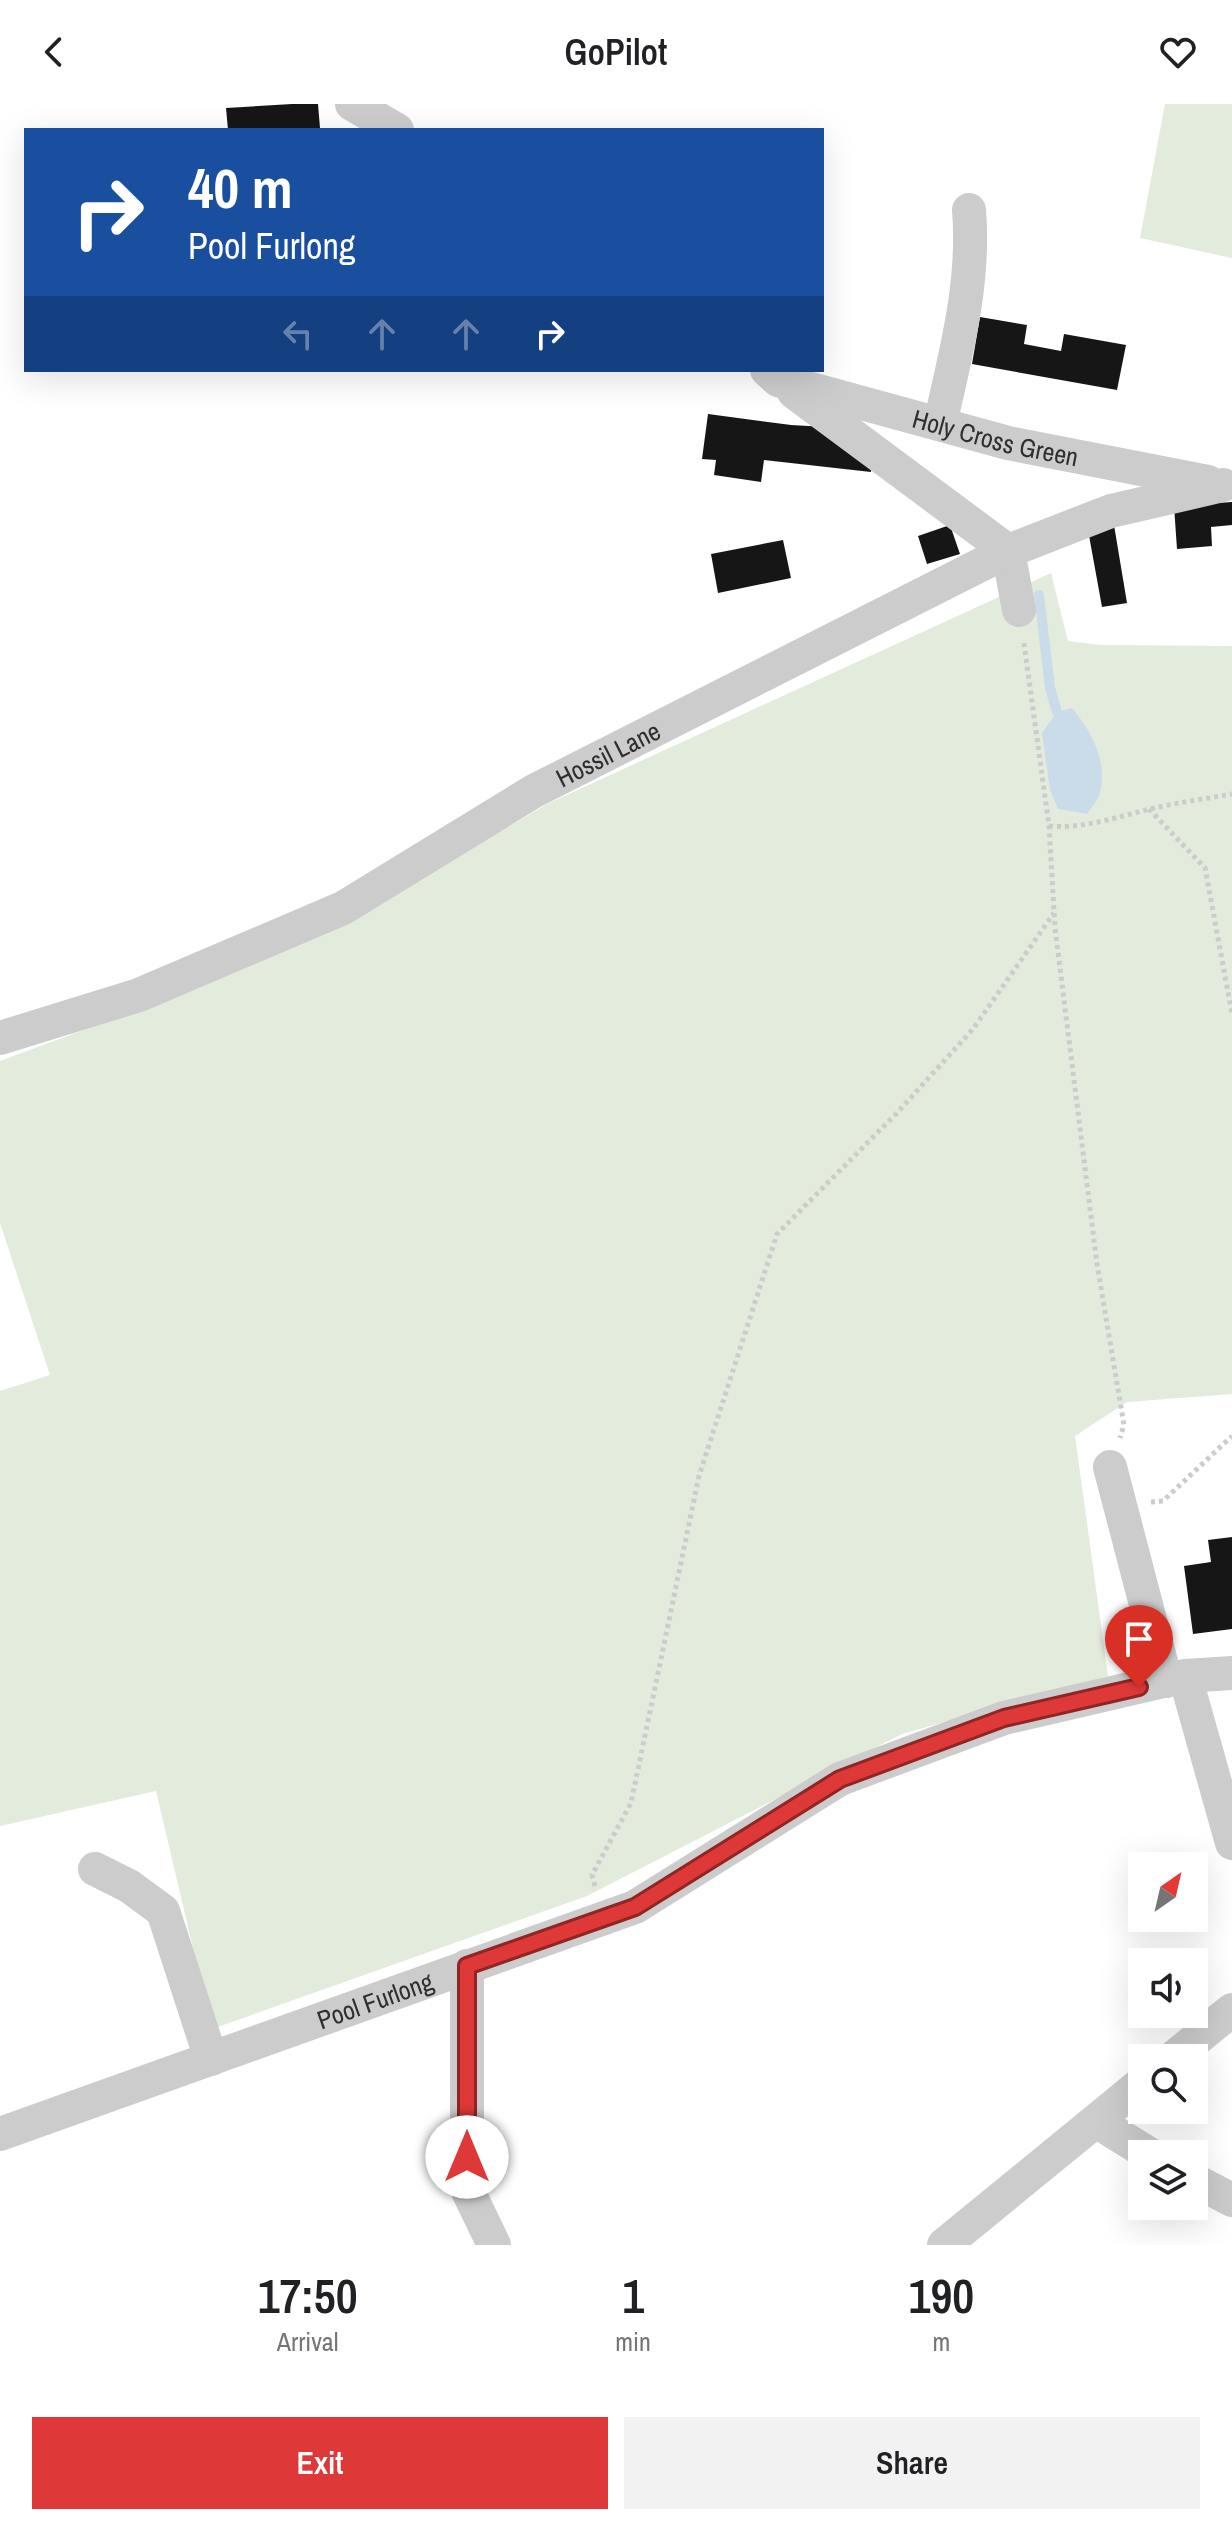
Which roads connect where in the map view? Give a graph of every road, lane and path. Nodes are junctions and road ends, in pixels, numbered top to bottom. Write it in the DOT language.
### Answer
graph roads {
  1 [pos="352,104"];
  2 [pos="394,128"];
  3 [pos="969,210"];
  4 [pos="773,375"];
  5 [pos="940,424"];
  6 [pos="1227,486"];
  7 [pos="1008,551"];
  8 [pos="1019,610"];
  9 [pos="1232,794"];
  10 [pos="1149,809"];
  11 [pos="1049,826"];
  12 [pos="1054,913"];
  13 [pos="1232,1014"];
  14 [pos="0,1038"];
  15 [pos="1232,1436"];
  16 [pos="1110,1467"];
  17 [pos="1120,1507"];
  18 [pos="1232,1673"];
  19 [pos="1176,1679"];
  20 [pos="1232,1843"];
  21 [pos="95,1869"];
  22 [pos="603,1918"];
  23 [pos="467,1966"];
  24 [pos="1232,2010"];
  25 [pos="1190,2044"];
  26 [pos="211,2059"];
  27 [pos="1128,2095"];
  28 [pos="1096,2121"];
  29 [pos="0,2134"];
  30 [pos="1128,2141"];
  31 [pos="1208,2187"];
  32 [pos="1232,2200"];
  33 [pos="494,2245"];
  34 [pos="944,2245"];
  1 -- 2 [label="street"];
  3 -- 5 [label="street"];
  4 -- 5 [label="street, Holy Cross Green"];
  4 -- 7 [label="street"];
  5 -- 6 [label="street, Holy Cross Green"];
  6 -- 7 [label="street, Hossil Lane"];
  7 -- 8 [label="street"];
  7 -- 14 [label="street, Hossil Lane"];
  8 -- 11 [label="path"];
  9 -- 10 [label="path"];
  10 -- 11 [label="path"];
  10 -- 13 [label="path"];
  11 -- 12 [label="path"];
  12 -- 16 [label="path"];
  12 -- 22 [label="path"];
  15 -- 17 [label="path"];
  16 -- 17 [label="street"];
  17 -- 19 [label="street"];
  18 -- 19 [label="street, Pool Furlong"];
  19 -- 20 [label="street"];
  19 -- 22 [label="street, Pool Furlong"];
  21 -- 26 [label="street"];
  22 -- 23 [label="street, Pool Furlong"];
  23 -- 26 [label="street, Pool Furlong"];
  23 -- 33 [label="street"];
  24 -- 25 [label="street"];
  26 -- 29 [label="street, Pool Furlong"];
  27 -- 28 [label="street"];
  28 -- 30 [label="street"];
  28 -- 34 [label="street"];
  31 -- 32 [label="street"];
}
